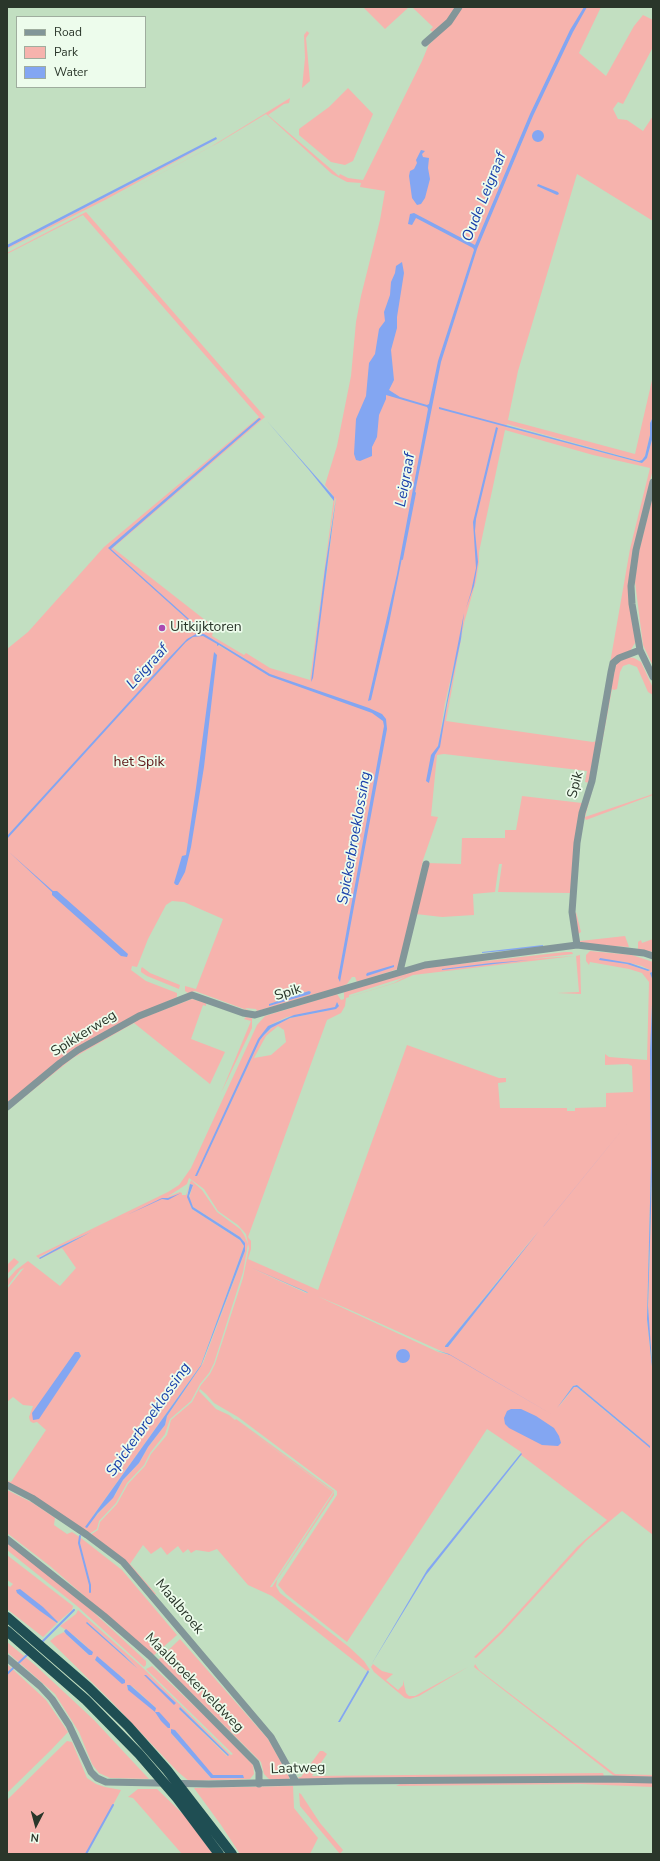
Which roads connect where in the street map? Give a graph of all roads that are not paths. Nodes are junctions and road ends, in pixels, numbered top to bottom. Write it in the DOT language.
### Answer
graph roads {
  1 [pos="459,7"];
  2 [pos="425,43"];
  3 [pos="653,482"];
  4 [pos="640,650"];
  5 [pos="653,677"];
  6 [pos="426,864"];
  7 [pos="577,945"];
  8 [pos="653,956"];
  9 [pos="400,971"];
  10 [pos="184,997"];
  11 [pos="7,1107"];
  12 [pos="7,1485"];
  13 [pos="7,1539"];
  14 [pos="7,1617"];
  15 [pos="7,1631"];
  16 [pos="7,1658"];
  17 [pos="653,1780"];
  18 [pos="296,1782"];
  19 [pos="259,1784"];
  20 [pos="219,1854"];
  21 [pos="232,1854"];
  1 -- 2 [label="street"];
  3 -- 4 [label="street"];
  4 -- 5 [label="street"];
  4 -- 7 [label="street, Spik"];
  6 -- 9 [label="street"];
  7 -- 8 [label="street, Spik"];
  7 -- 9 [label="street, Spik"];
  9 -- 10 [label="street, Spik"];
  10 -- 11 [label="street, Spikkerweg"];
  12 -- 18 [label="street, Maalbroek"];
  13 -- 19 [label="street, Maalbroekerveldweg"];
  14 -- 21 [label="highway"];
  15 -- 20 [label="highway"];
  16 -- 19 [label="street, Laatweg"];
  17 -- 18 [label="street, Laatweg"];
  18 -- 19 [label="street, Laatweg"];
}
